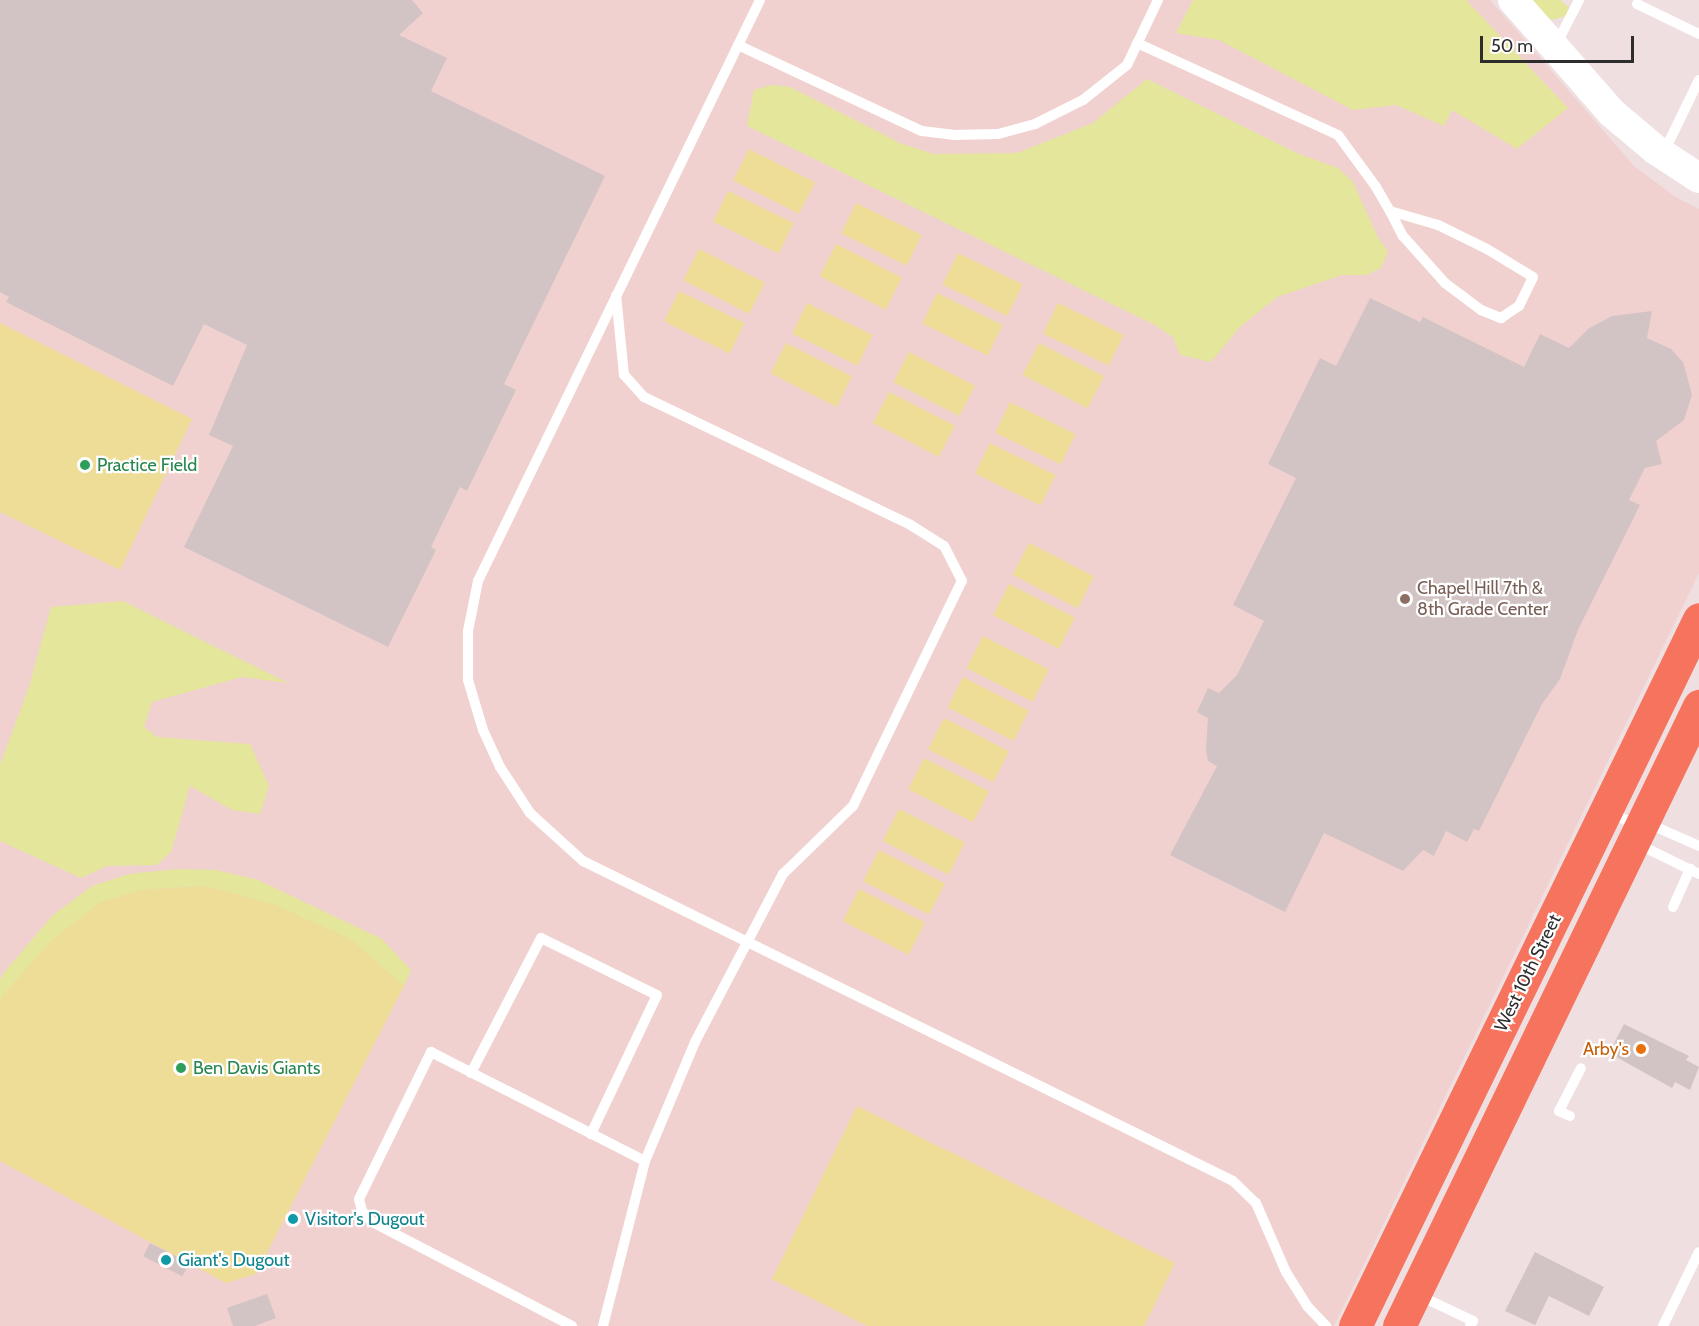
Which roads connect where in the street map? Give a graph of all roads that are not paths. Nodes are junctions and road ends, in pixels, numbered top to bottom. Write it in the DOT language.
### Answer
graph roads {
  1 [pos="760,0"];
  2 [pos="1158,0"];
  3 [pos="1513,0"];
  4 [pos="1579,0"];
  5 [pos="1636,4"];
  6 [pos="1699,34"];
  7 [pos="1137,43"];
  8 [pos="738,45"];
  9 [pos="1555,48"];
  10 [pos="1699,80"];
  11 [pos="1663,155"];
  12 [pos="1699,178"];
  13 [pos="1389,211"];
  14 [pos="616,295"];
  15 [pos="1699,619"];
  16 [pos="1699,706"];
  17 [pos="1606,810"];
  18 [pos="1640,827"];
  19 [pos="1699,846"];
  20 [pos="1694,872"];
  21 [pos="1672,907"];
  22 [pos="747,941"];
  23 [pos="1581,1068"];
  24 [pos="471,1073"];
  25 [pos="1570,1116"];
  26 [pos="591,1134"];
  27 [pos="645,1161"];
  28 [pos="1699,1252"];
  29 [pos="1414,1294"];
  30 [pos="572,1326"];
  31 [pos="603,1326"];
  32 [pos="1326,1326"];
  33 [pos="1355,1326"];
  34 [pos="1399,1326"];
  35 [pos="1470,1326"];
  36 [pos="1663,1326"];
  1 -- 8 [label="lane"];
  2 -- 7 [label="lane"];
  3 -- 9 [label="main road"];
  4 -- 9 [label="lane"];
  5 -- 6 [label="lane"];
  7 -- 8 [label="lane"];
  7 -- 13 [label="lane"];
  8 -- 14 [label="lane"];
  9 -- 11 [label="main road"];
  10 -- 11 [label="lane"];
  11 -- 12 [label="main road"];
  13 -- 13 [label="lane"];
  14 -- 22 [label="lane"];
  14 -- 22 [label="lane"];
  15 -- 17 [label="main road, West 10th Street"];
  16 -- 18 [label="main road, West 10th Street"];
  17 -- 18 [label="lane"];
  17 -- 33 [label="main road, West 10th Street"];
  18 -- 19 [label="lane"];
  18 -- 20 [label="lane"];
  18 -- 29 [label="main road, West 10th Street"];
  20 -- 21 [label="lane"];
  22 -- 27 [label="lane"];
  22 -- 32 [label="lane"];
  23 -- 25 [label="lane"];
  24 -- 26 [label="lane"];
  24 -- 26 [label="lane"];
  24 -- 30 [label="lane"];
  26 -- 27 [label="lane"];
  27 -- 31 [label="lane"];
  28 -- 36 [label="lane"];
  29 -- 34 [label="main road, West 10th Street"];
  29 -- 35 [label="lane"];
}
